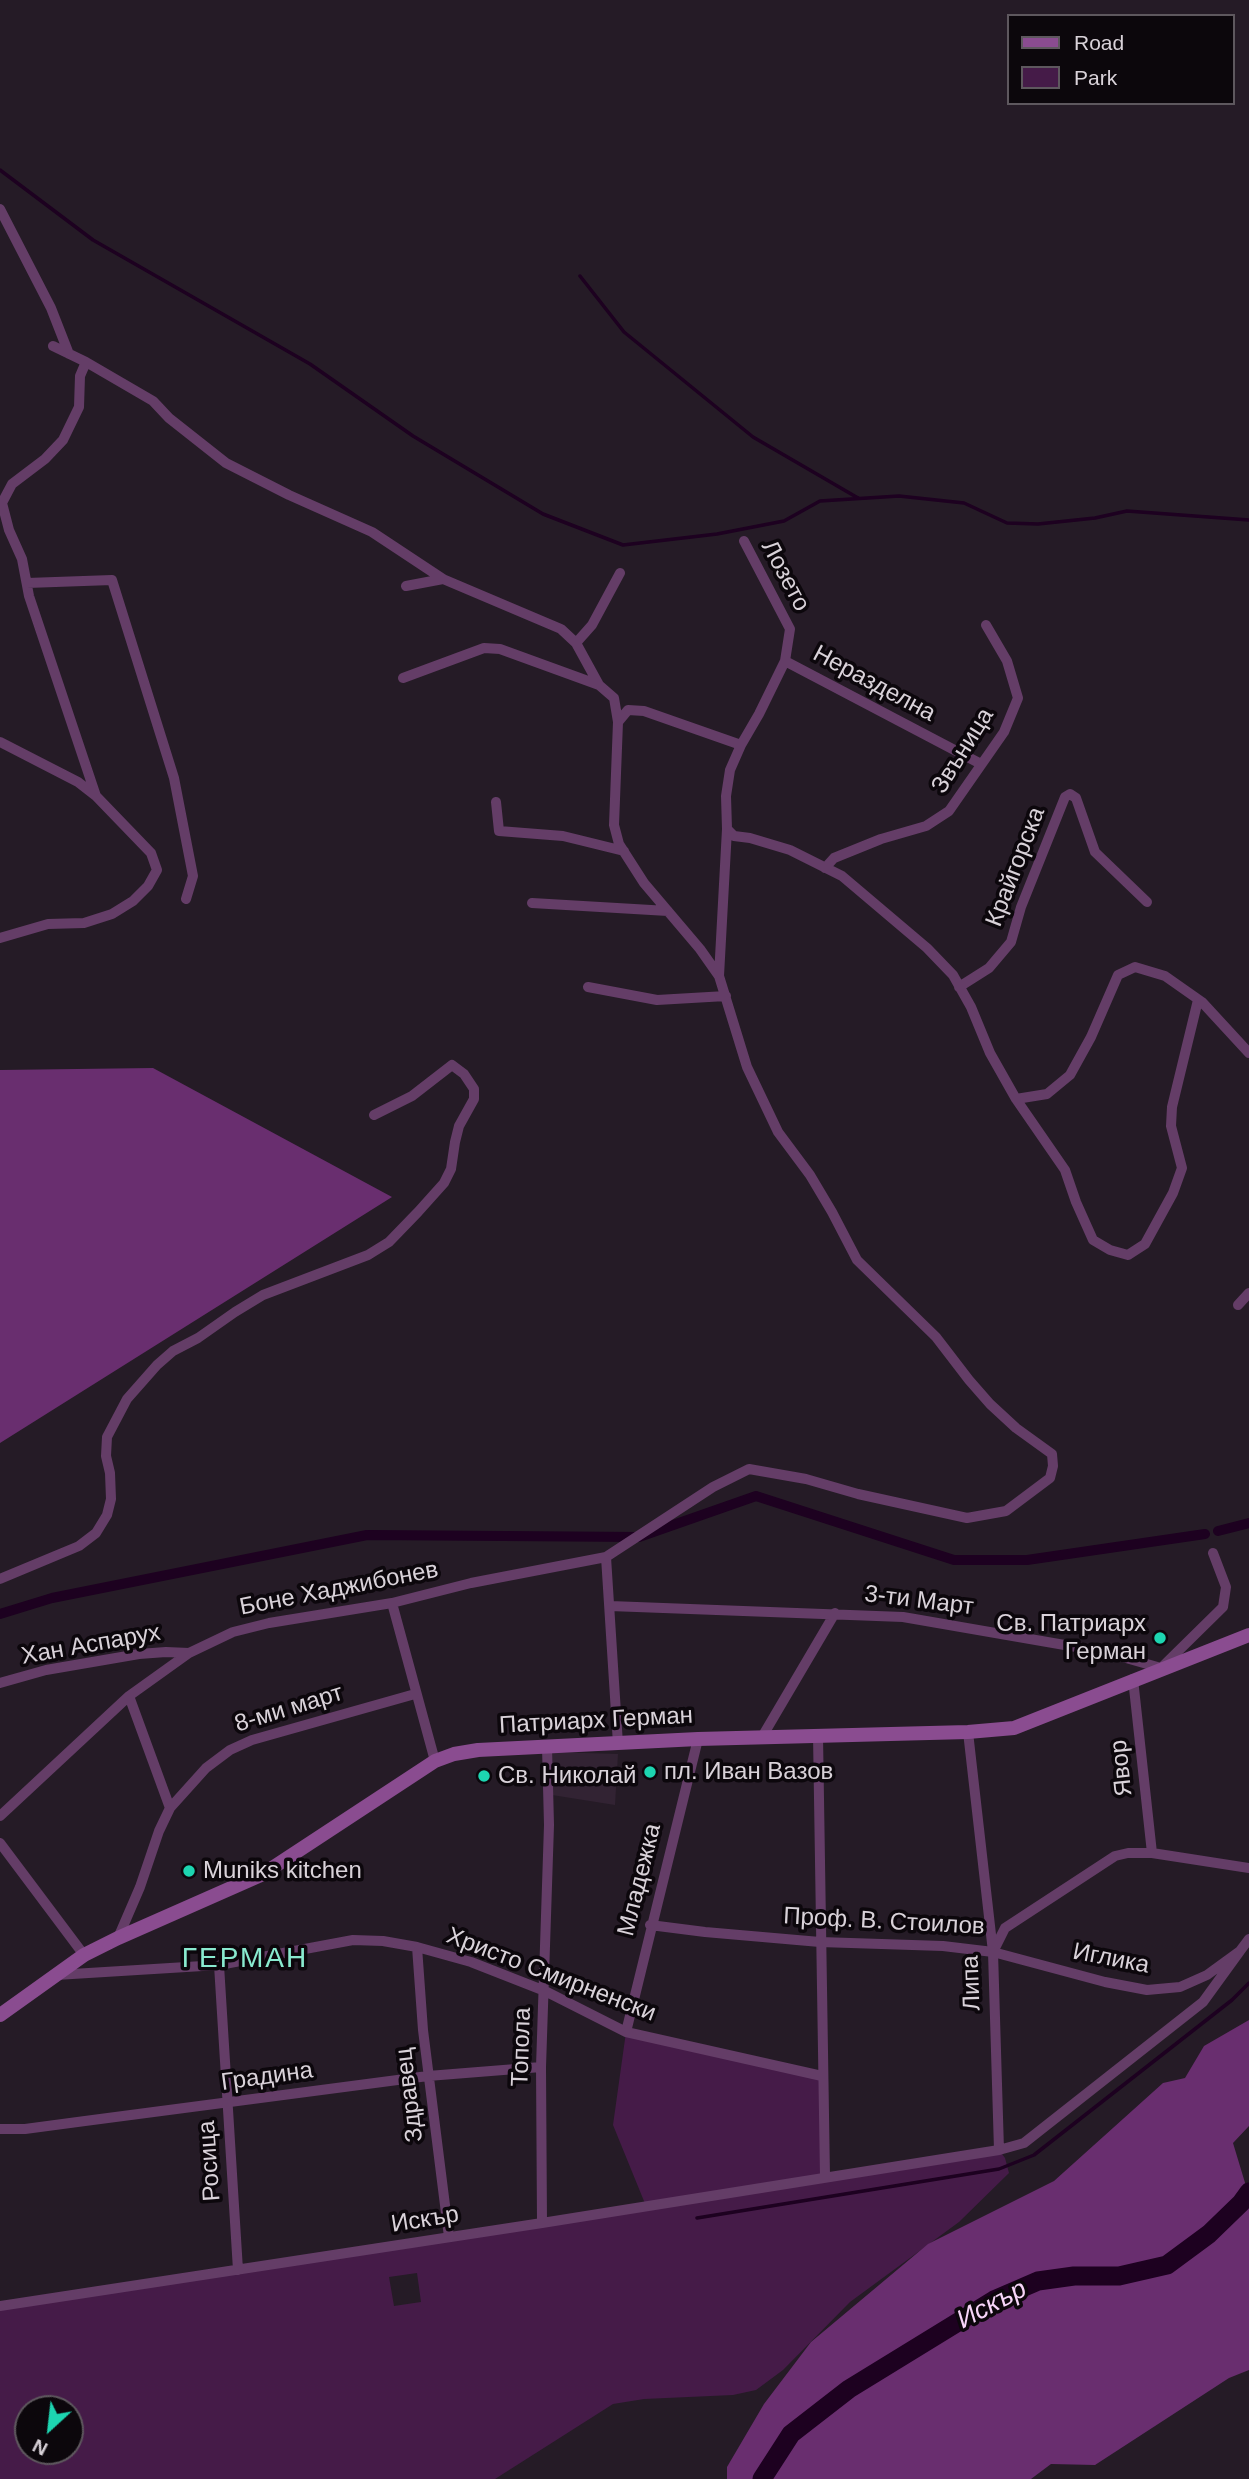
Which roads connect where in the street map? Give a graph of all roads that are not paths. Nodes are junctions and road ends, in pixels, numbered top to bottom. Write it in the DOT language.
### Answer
graph roads {
  1 [pos="0,209"];
  2 [pos="53,346"];
  3 [pos="69,354"];
  4 [pos="86,362"];
  5 [pos="1,503"];
  6 [pos="744,541"];
  7 [pos="620,573"];
  8 [pos="443,579"];
  9 [pos="27,583"];
  10 [pos="406,586"];
  11 [pos="986,625"];
  12 [pos="576,643"];
  13 [pos="785,661"];
  14 [pos="402,678"];
  15 [pos="599,685"];
  16 [pos="618,722"];
  17 [pos="0,742"];
  18 [pos="741,745"];
  19 [pos="981,764"];
  20 [pos="96,796"];
  21 [pos="496,802"];
  22 [pos="727,829"];
  23 [pos="624,851"];
  24 [pos="825,868"];
  25 [pos="186,899"];
  26 [pos="1147,902"];
  27 [pos="532,903"];
  28 [pos="668,911"];
  29 [pos="0,937"];
  30 [pos="719,976"];
  31 [pos="588,987"];
  32 [pos="959,987"];
  33 [pos="726,996"];
  34 [pos="1198,1000"];
  35 [pos="1249,1053"];
  36 [pos="1016,1099"];
  37 [pos="374,1115"];
  38 [pos="1249,1293"];
  39 [pos="1238,1305"];
  40 [pos="1213,1553"];
  41 [pos="606,1557"];
  42 [pos="0,1579"];
  43 [pos="393,1604"];
  44 [pos="610,1606"];
  45 [pos="835,1613"];
  46 [pos="1249,1635"];
  47 [pos="189,1653"];
  48 [pos="1161,1668"];
  49 [pos="1133,1679"];
  50 [pos="0,1683"];
  51 [pos="415,1694"];
  52 [pos="129,1696"];
  53 [pos="968,1732"];
  54 [pos="818,1735"];
  55 [pos="762,1737"];
  56 [pos="698,1739"];
  57 [pos="618,1744"];
  58 [pos="547,1747"];
  59 [pos="435,1761"];
  60 [pos="170,1808"];
  61 [pos="0,1816"];
  62 [pos="0,1843"];
  63 [pos="1152,1853"];
  64 [pos="1249,1868"];
  65 [pos="650,1925"];
  66 [pos="118,1938"];
  67 [pos="1249,1939"];
  68 [pos="820,1942"];
  69 [pos="417,1947"];
  70 [pos="1240,1951"];
  71 [pos="993,1952"];
  72 [pos="84,1955"];
  73 [pos="219,1965"];
  74 [pos="54,1975"];
  75 [pos="545,1991"];
  76 [pos="0,2015"];
  77 [pos="626,2032"];
  78 [pos="541,2067"];
  79 [pos="428,2076"];
  80 [pos="822,2076"];
  81 [pos="228,2104"];
  82 [pos="0,2129"];
  83 [pos="999,2150"];
  84 [pos="825,2177"];
  85 [pos="542,2223"];
  86 [pos="449,2237"];
  87 [pos="238,2270"];
  88 [pos="0,2306"];
  1 -- 3 [label="street"];
  2 -- 3 [label="street"];
  3 -- 4 [label="street"];
  4 -- 5 [label="street"];
  4 -- 8 [label="street"];
  5 -- 9 [label="street"];
  6 -- 13 [label="street, Лозето"];
  7 -- 12 [label="street"];
  8 -- 10 [label="street"];
  8 -- 12 [label="street"];
  9 -- 20 [label="street"];
  9 -- 25 [label="street"];
  11 -- 19 [label="street, Звъница"];
  12 -- 15 [label="street"];
  13 -- 18 [label="street, Лозето"];
  13 -- 19 [label="street, Неразделна"];
  14 -- 15 [label="street"];
  15 -- 16 [label="street"];
  16 -- 18 [label="street"];
  16 -- 23 [label="street"];
  17 -- 20 [label="street"];
  18 -- 22 [label="street, Лозето"];
  19 -- 24 [label="street, Звъница"];
  20 -- 29 [label="street"];
  21 -- 23 [label="street"];
  22 -- 24 [label="street"];
  22 -- 30 [label="street, Лозето"];
  23 -- 28 [label="street"];
  24 -- 32 [label="street"];
  26 -- 32 [label="street, Крайгорска"];
  27 -- 28 [label="street"];
  28 -- 30 [label="street"];
  30 -- 33 [label="street, Боне Хаджибонев"];
  31 -- 33 [label="street"];
  32 -- 36 [label="street"];
  33 -- 41 [label="street, Боне Хаджибонев"];
  34 -- 35 [label="street"];
  34 -- 36 [label="street"];
  34 -- 36 [label="street"];
  37 -- 42 [label="street"];
  38 -- 39 [label="street"];
  40 -- 48 [label="street"];
  41 -- 43 [label="street, Боне Хаджибонев"];
  41 -- 44 [label="street"];
  43 -- 47 [label="street, Боне Хаджибонев"];
  43 -- 51 [label="street"];
  44 -- 45 [label="street, 3-ти Март"];
  44 -- 57 [label="street"];
  45 -- 48 [label="street, 3-ти Март"];
  45 -- 55 [label="street"];
  46 -- 48 [label="street, Патриарх Герман"];
  47 -- 50 [label="street, Хан Аспарух"];
  47 -- 52 [label="street, Боне Хаджибонев"];
  48 -- 49 [label="street, Патриарх Герман"];
  49 -- 53 [label="street, Патриарх Герман"];
  49 -- 63 [label="street, Явор"];
  51 -- 59 [label="street"];
  51 -- 60 [label="street, 8-ми март"];
  52 -- 60 [label="street"];
  52 -- 61 [label="street, Боне Хаджибонев"];
  53 -- 54 [label="street, Патриарх Герман"];
  53 -- 71 [label="street, Липа"];
  54 -- 55 [label="street, Патриарх Герман"];
  54 -- 68 [label="street"];
  55 -- 56 [label="street, Патриарх Герман"];
  56 -- 57 [label="street, Патриарх Герман"];
  56 -- 65 [label="street, Младежка"];
  57 -- 58 [label="street, Патриарх Герман"];
  58 -- 59 [label="street, Патриарх Герман"];
  58 -- 75 [label="street, Топола"];
  59 -- 66 [label="street, Патриарх Герман"];
  60 -- 66 [label="street, 8-ми март"];
  62 -- 72 [label="street"];
  63 -- 64 [label="street, Проф. В. Стоилов"];
  63 -- 71 [label="street, Проф. В. Стоилов"];
  65 -- 68 [label="street, Проф. В. Стоилов"];
  65 -- 77 [label="street, Младежка"];
  66 -- 72 [label="street, Патриарх Герман"];
  67 -- 70 [label="street, Иглика"];
  68 -- 71 [label="street, Проф. В. Стоилов"];
  68 -- 80 [label="street"];
  69 -- 73 [label="street, Христо Смирненски"];
  69 -- 75 [label="street, Христо Смирненски"];
  69 -- 79 [label="street, Здравец"];
  70 -- 71 [label="street, Иглика"];
  70 -- 83 [label="street, Искър"];
  71 -- 83 [label="street, Липа"];
  72 -- 74 [label="street, Патриарх Герман"];
  73 -- 74 [label="street, Христо Смирненски"];
  73 -- 81 [label="street, Росица"];
  74 -- 76 [label="street, Патриарх Герман"];
  75 -- 77 [label="street, Христо Смирненски"];
  75 -- 78 [label="street, Топола"];
  77 -- 80 [label="street, Христо Смирненски"];
  78 -- 79 [label="street, Градина"];
  78 -- 85 [label="street, Топола"];
  79 -- 81 [label="street, Градина"];
  79 -- 86 [label="street, Здравец"];
  80 -- 84 [label="street"];
  81 -- 82 [label="street, Градина"];
  81 -- 87 [label="street, Росица"];
  83 -- 84 [label="street, Искър"];
  84 -- 85 [label="street, Искър"];
  85 -- 86 [label="street, Искър"];
  86 -- 87 [label="street, Искър"];
  87 -- 88 [label="street, Искър"];
}
